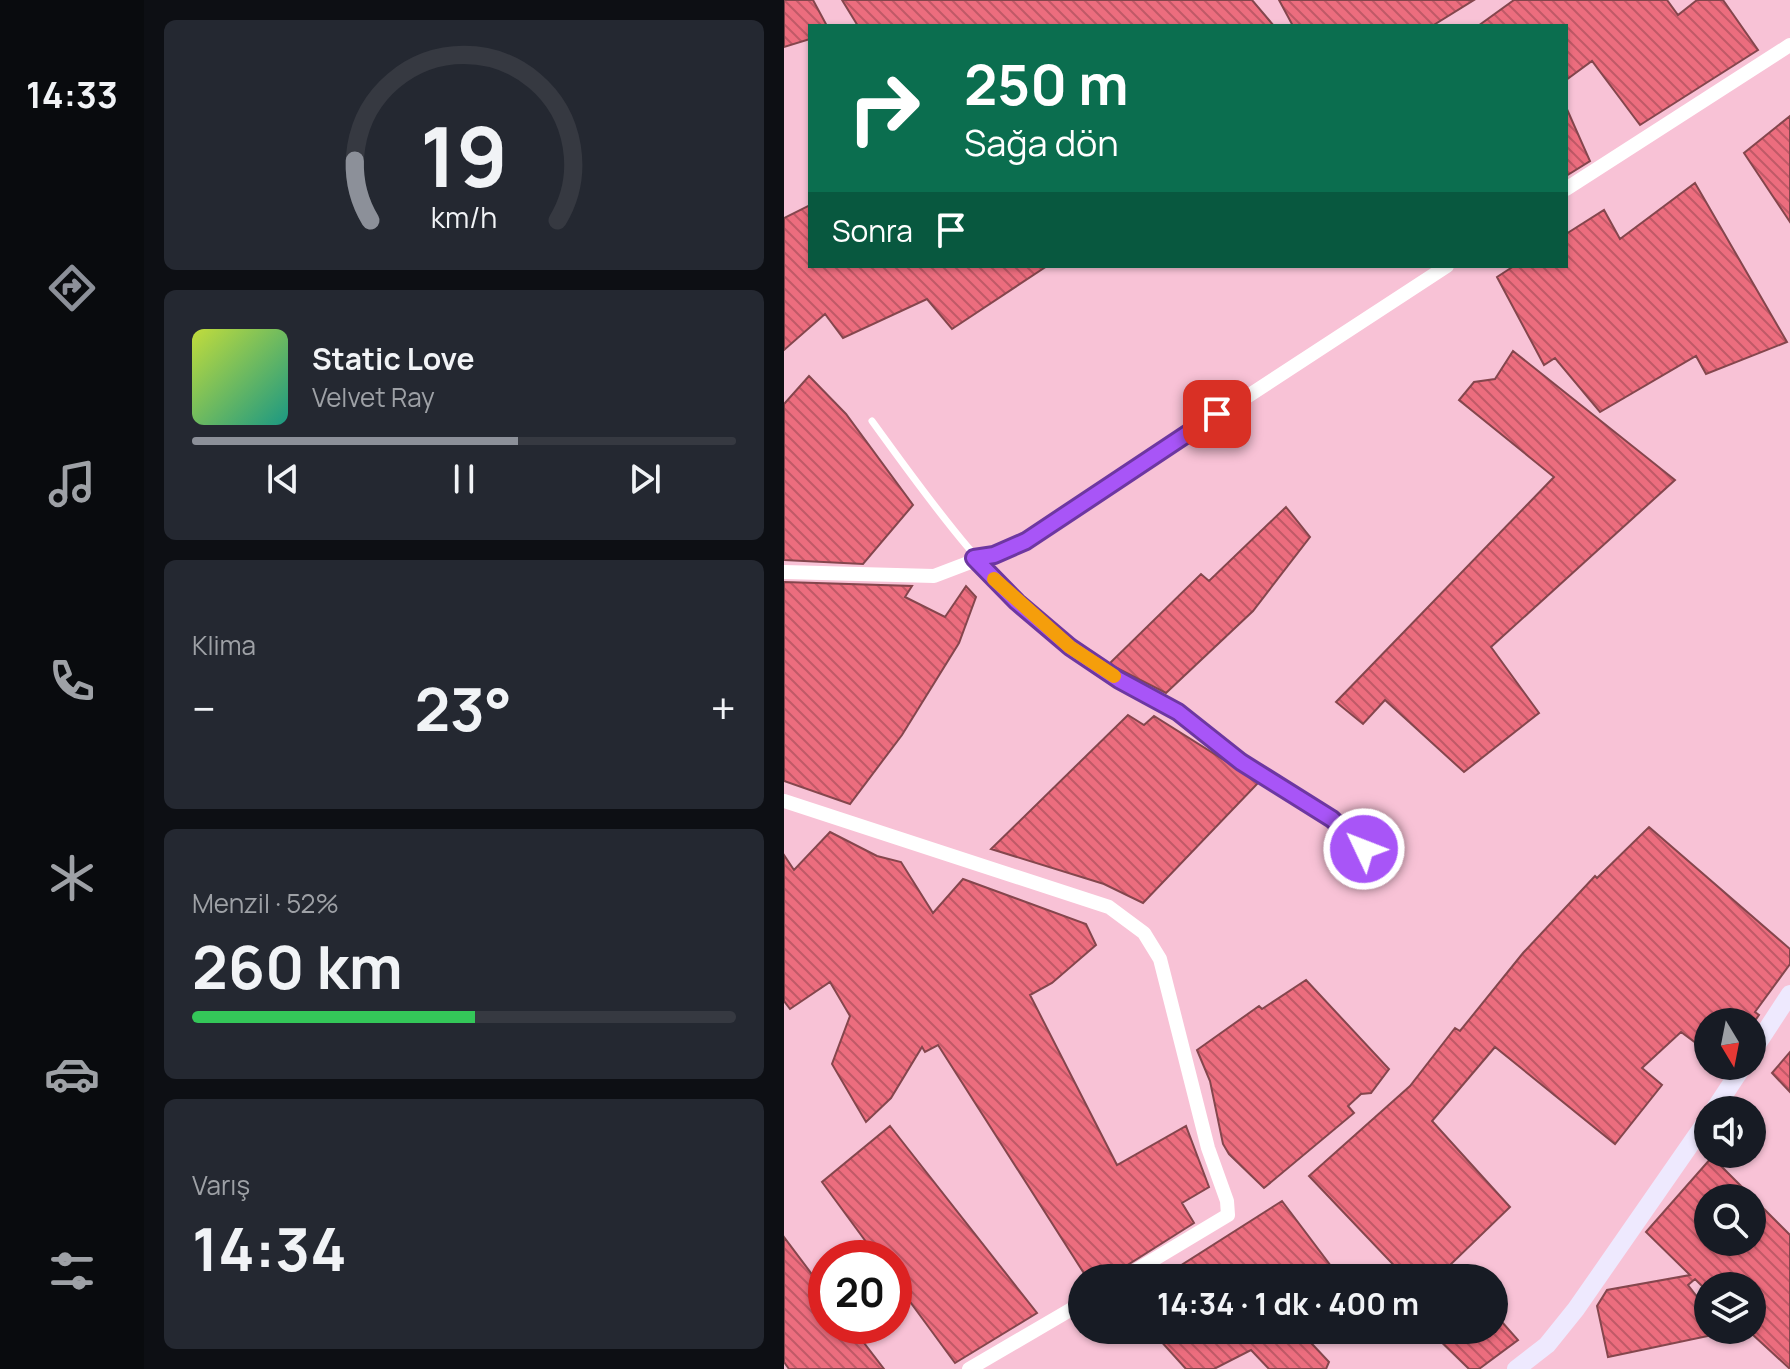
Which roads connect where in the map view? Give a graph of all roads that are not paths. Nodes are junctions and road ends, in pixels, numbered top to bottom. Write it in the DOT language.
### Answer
graph roads {
  1 [pos="1790,45"];
  2 [pos="1568,188"];
  3 [pos="1444,268"];
  4 [pos="872,421"];
  5 [pos="974,558"];
  6 [pos="784,572"];
  7 [pos="784,801"];
  8 [pos="1364,849"];
  9 [pos="1790,994"];
  10 [pos="1766,1031"];
  11 [pos="1694,1139"];
  12 [pos="1146,1264"];
  13 [pos="1068,1311"];
  14 [pos="969,1369"];
  15 [pos="1516,1369"];
  1 -- 2 [label="street"];
  3 -- 5 [label="street"];
  4 -- 5 [label="lane"];
  5 -- 6 [label="street"];
  5 -- 8 [label="lane"];
  7 -- 12 [label="street"];
  9 -- 10 [label="street"];
  11 -- 15 [label="street"];
  13 -- 14 [label="street"];
}
